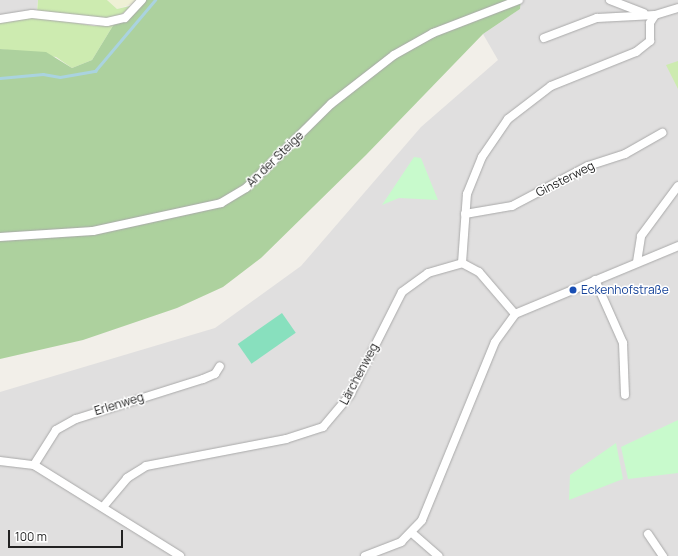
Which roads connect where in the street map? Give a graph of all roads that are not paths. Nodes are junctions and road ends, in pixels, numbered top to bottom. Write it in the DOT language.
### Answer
graph roads {
  1 [pos="142,0"];
  2 [pos="519,0"];
  3 [pos="610,0"];
  4 [pos="678,8"];
  5 [pos="651,14"];
  6 [pos="0,19"];
  7 [pos="544,38"];
  8 [pos="662,133"];
  9 [pos="678,186"];
  10 [pos="465,214"];
  11 [pos="0,238"];
  12 [pos="678,246"];
  13 [pos="637,262"];
  14 [pos="462,263"];
  15 [pos="595,280"];
  16 [pos="515,314"];
  17 [pos="220,366"];
  18 [pos="625,395"];
  19 [pos="0,461"];
  20 [pos="34,465"];
  21 [pos="103,506"];
  22 [pos="412,533"];
  23 [pos="648,534"];
  24 [pos="180,556"];
  25 [pos="365,556"];
  26 [pos="438,556"];
  27 [pos="663,556"];
  1 -- 6 [label="street"];
  2 -- 11 [label="street, An der Steige"];
  3 -- 5 [label="street"];
  4 -- 5 [label="street"];
  5 -- 7 [label="street"];
  5 -- 10 [label="street"];
  8 -- 10 [label="street, Ginsterweg"];
  9 -- 13 [label="street"];
  10 -- 14 [label="street"];
  12 -- 13 [label="street"];
  13 -- 15 [label="street"];
  14 -- 16 [label="street"];
  14 -- 21 [label="street, Lärchenweg"];
  15 -- 16 [label="street"];
  15 -- 18 [label="street"];
  16 -- 22 [label="street"];
  17 -- 20 [label="street, Erlenweg"];
  19 -- 20 [label="street"];
  20 -- 21 [label="street"];
  21 -- 24 [label="street"];
  22 -- 25 [label="street"];
  22 -- 26 [label="street"];
  23 -- 27 [label="street"];
}
